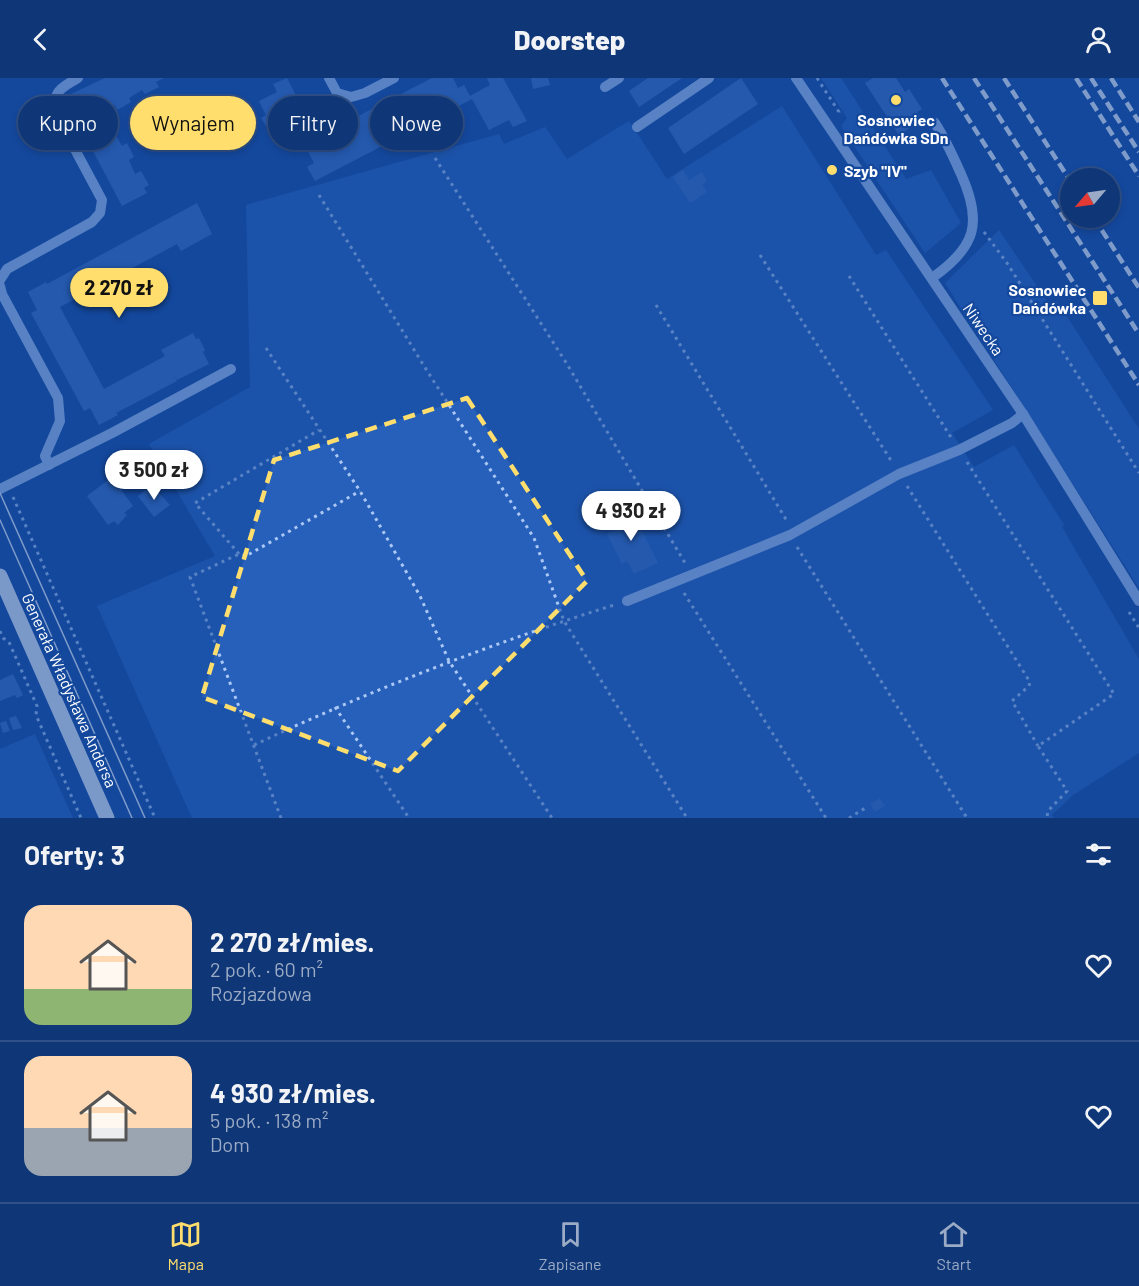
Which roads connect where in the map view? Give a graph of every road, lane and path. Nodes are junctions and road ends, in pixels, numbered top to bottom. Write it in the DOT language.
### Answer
graph roads {
  1 [pos="78,78"];
  2 [pos="329,78"];
  3 [pos="393,78"];
  4 [pos="619,78"];
  5 [pos="709,78"];
  6 [pos="796,78"];
  7 [pos="605,87"];
  8 [pos="936,123"];
  9 [pos="637,127"];
  10 [pos="435,158"];
  11 [pos="320,195"];
  12 [pos="974,223"];
  13 [pos="760,255"];
  14 [pos="849,276"];
  15 [pos="932,278"];
  16 [pos="0,280"];
  17 [pos="0,286"];
  18 [pos="656,304"];
  19 [pos="266,348"];
  20 [pos="231,369"];
  21 [pos="1023,414"];
  22 [pos="319,430"];
  23 [pos="959,450"];
  24 [pos="49,465"];
  25 [pos="1139,473"];
  26 [pos="899,474"];
  27 [pos="4,487"];
  28 [pos="360,491"];
  29 [pos="792,534"];
  30 [pos="239,554"];
  31 [pos="692,575"];
  32 [pos="0,576"];
  33 [pos="676,581"];
  34 [pos="627,601"];
  35 [pos="1139,601"];
  36 [pos="564,621"];
  37 [pos="0,631"];
  38 [pos="449,661"];
  39 [pos="335,707"];
  40 [pos="254,745"];
  41 [pos="1038,746"];
  42 [pos="867,807"];
  43 [pos="81,818"];
  44 [pos="107,818"];
  45 [pos="155,818"];
  46 [pos="282,818"];
  47 [pos="410,818"];
  48 [pos="552,818"];
  49 [pos="687,818"];
  50 [pos="825,818"];
  51 [pos="849,818"];
  52 [pos="967,818"];
  53 [pos="1046,818"];
  1 -- 16 [label="street"];
  2 -- 3 [label="street"];
  4 -- 7 [label="street"];
  5 -- 9 [label="street"];
  6 -- 15 [label="street, Niwecka"];
  8 -- 12 [label="street"];
  10 -- 31 [label="path"];
  11 -- 36 [label="path"];
  12 -- 15 [label="street"];
  12 -- 25 [label="path"];
  13 -- 26 [label="path"];
  14 -- 23 [label="path"];
  15 -- 21 [label="street, Niwecka"];
  17 -- 24 [label="street"];
  18 -- 29 [label="path"];
  19 -- 22 [label="path"];
  20 -- 24 [label="street"];
  21 -- 23 [label="street"];
  21 -- 35 [label="street, Niwecka"];
  22 -- 28 [label="path"];
  22 -- 30 [label="path"];
  23 -- 26 [label="street"];
  23 -- 41 [label="path"];
  24 -- 27 [label="street"];
  26 -- 29 [label="street"];
  26 -- 41 [label="path"];
  27 -- 45 [label="path"];
  28 -- 30 [label="path"];
  28 -- 38 [label="path"];
  29 -- 31 [label="street"];
  29 -- 52 [label="path"];
  30 -- 40 [label="path"];
  31 -- 33 [label="street"];
  32 -- 44 [label="main road, Generała Władysława Andersa"];
  33 -- 34 [label="street"];
  33 -- 50 [label="path"];
  34 -- 36 [label="path"];
  36 -- 38 [label="path"];
  36 -- 49 [label="path"];
  37 -- 43 [label="path"];
  38 -- 39 [label="path"];
  38 -- 48 [label="path"];
  39 -- 40 [label="path"];
  39 -- 47 [label="path"];
  40 -- 46 [label="path"];
  41 -- 53 [label="path"];
  42 -- 51 [label="path"];
}
